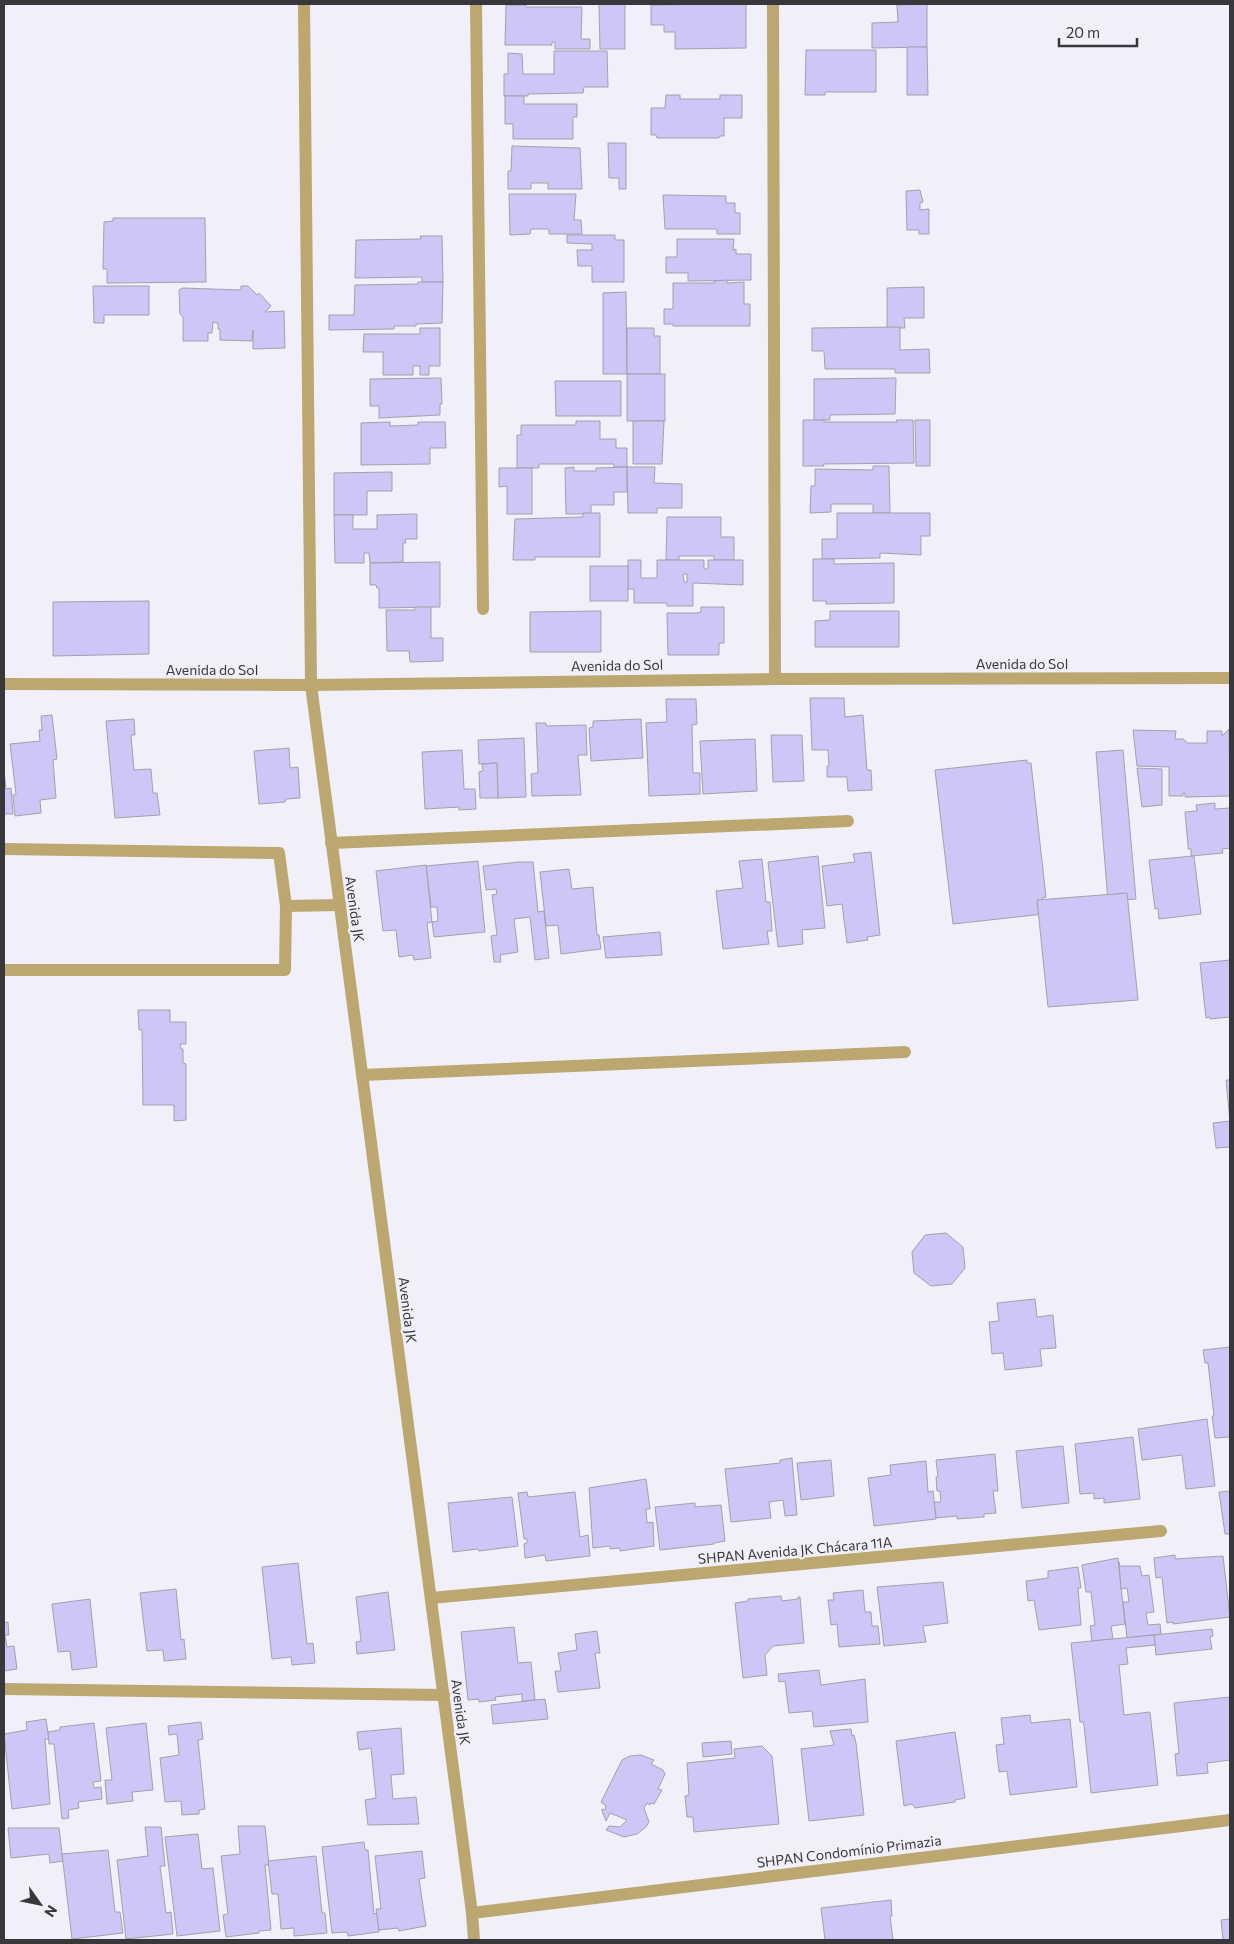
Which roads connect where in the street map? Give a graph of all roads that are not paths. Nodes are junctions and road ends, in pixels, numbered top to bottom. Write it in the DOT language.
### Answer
graph roads {
  1 [pos="304,4"];
  2 [pos="476,4"];
  3 [pos="773,4"];
  4 [pos="483,609"];
  5 [pos="1230,678"];
  6 [pos="775,679"];
  7 [pos="4,684"];
  8 [pos="311,685"];
  9 [pos="848,821"];
  10 [pos="332,843"];
  11 [pos="4,848"];
  12 [pos="340,905"];
  13 [pos="286,906"];
  14 [pos="4,970"];
  15 [pos="905,1052"];
  16 [pos="362,1075"];
  17 [pos="1162,1532"];
  18 [pos="431,1598"];
  19 [pos="4,1689"];
  20 [pos="444,1695"];
  21 [pos="1230,1820"];
  22 [pos="472,1913"];
  23 [pos="474,1940"];
  1 -- 8 [label="street, Avenida JK"];
  2 -- 4 [label="street"];
  3 -- 6 [label="street"];
  5 -- 6 [label="street, Avenida do Sol"];
  6 -- 8 [label="street, Avenida do Sol"];
  7 -- 8 [label="street, Avenida do Sol"];
  8 -- 10 [label="street, Avenida JK"];
  9 -- 10 [label="street"];
  10 -- 12 [label="street, Avenida JK"];
  11 -- 13 [label="street"];
  12 -- 13 [label="street"];
  12 -- 16 [label="street, Avenida JK"];
  13 -- 14 [label="street"];
  15 -- 16 [label="street"];
  16 -- 18 [label="street, Avenida JK"];
  17 -- 18 [label="street, SHPAN Avenida JK Chácara 11A"];
  18 -- 20 [label="street, Avenida JK"];
  19 -- 20 [label="street"];
  20 -- 22 [label="street, Avenida JK"];
  21 -- 22 [label="street, SHPAN Condomínio Primazia"];
  22 -- 23 [label="street, Avenida JK"];
}
